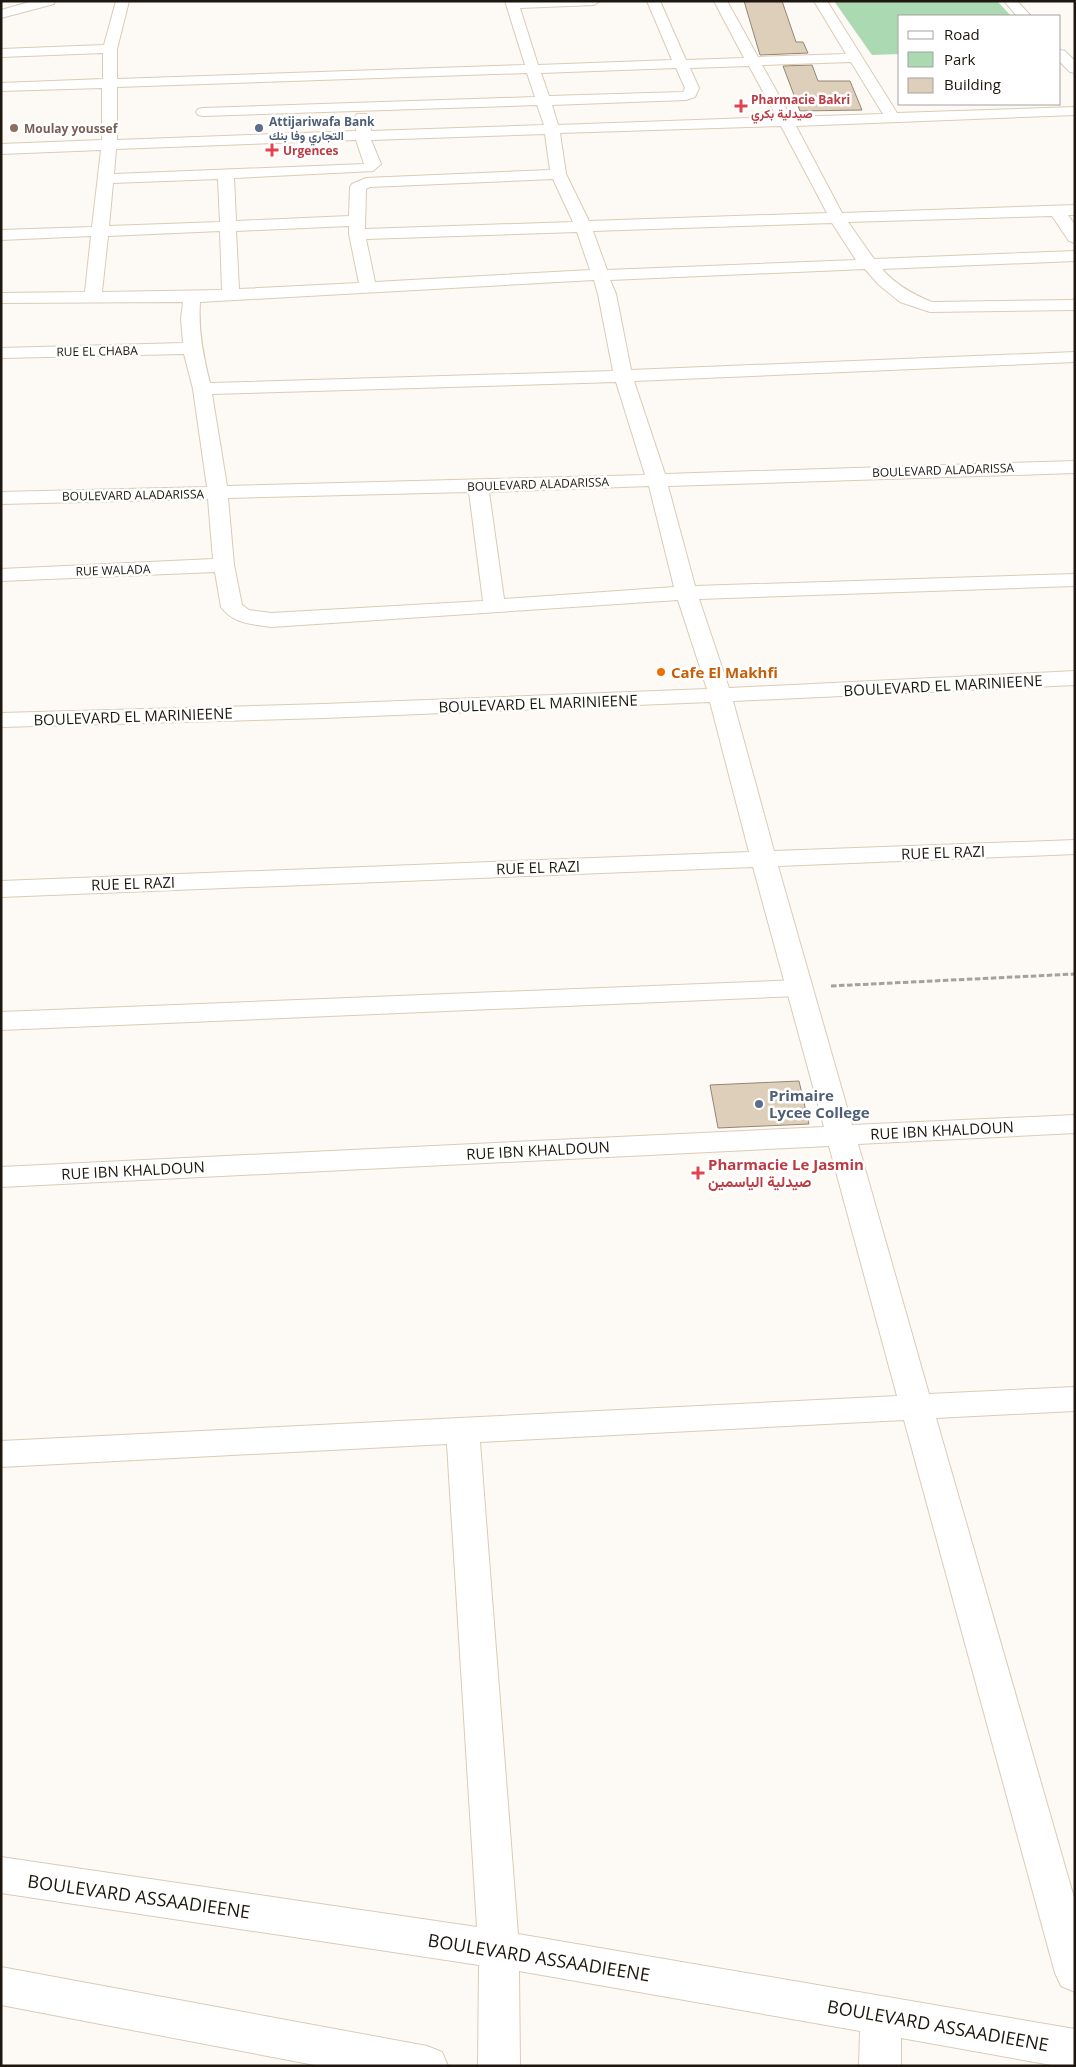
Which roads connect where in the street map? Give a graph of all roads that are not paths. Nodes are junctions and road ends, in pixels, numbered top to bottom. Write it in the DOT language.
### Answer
graph roads {
  1 [pos="49,1"];
  2 [pos="123,1"];
  3 [pos="594,1"];
  4 [pos="653,1"];
  5 [pos="720,1"];
  6 [pos="820,1"];
  7 [pos="1010,1"];
  8 [pos="512,2"];
  9 [pos="1,14"];
  10 [pos="1023,15"];
  11 [pos="110,49"];
  12 [pos="1075,51"];
  13 [pos="1,53"];
  14 [pos="1061,53"];
  15 [pos="1061,54"];
  16 [pos="854,58"];
  17 [pos="752,62"];
  18 [pos="682,64"];
  19 [pos="533,69"];
  20 [pos="1075,69"];
  21 [pos="358,75"];
  22 [pos="202,80"];
  23 [pos="109,84"];
  24 [pos="1,87"];
  25 [pos="543,100"];
  26 [pos="361,106"];
  27 [pos="1075,110"];
  28 [pos="892,118"];
  29 [pos="786,122"];
  30 [pos="203,127"];
  31 [pos="552,128"];
  32 [pos="363,135"];
  33 [pos="109,145"];
  34 [pos="1,149"];
  35 [pos="226,174"];
  36 [pos="558,174"];
  37 [pos="106,179"];
  38 [pos="1075,210"];
  39 [pos="1057,211"];
  40 [pos="835,217"];
  41 [pos="228,225"];
  42 [pos="583,226"];
  43 [pos="356,228"];
  44 [pos="100,231"];
  45 [pos="1,235"];
  46 [pos="1075,238"];
  47 [pos="1075,256"];
  48 [pos="870,265"];
  49 [pos="912,281"];
  50 [pos="883,282"];
  51 [pos="863,283"];
  52 [pos="368,287"];
  53 [pos="605,289"];
  54 [pos="231,294"];
  55 [pos="1,298"];
  56 [pos="1075,305"];
  57 [pos="191,306"];
  58 [pos="94,309"];
  59 [pos="209,313"];
  60 [pos="1,314"];
  61 [pos="61,314"];
  62 [pos="170,314"];
  63 [pos="192,348"];
  64 [pos="1,353"];
  65 [pos="1075,357"];
  66 [pos="623,376"];
  67 [pos="202,388"];
  68 [pos="1075,467"];
  69 [pos="657,480"];
  70 [pos="478,486"];
  71 [pos="218,493"];
  72 [pos="1,498"];
  73 [pos="224,565"];
  74 [pos="1,575"];
  75 [pos="1075,580"];
  76 [pos="686,593"];
  77 [pos="494,606"];
  78 [pos="1075,678"];
  79 [pos="720,695"];
  80 [pos="1,720"];
  81 [pos="1075,847"];
  82 [pos="762,858"];
  83 [pos="1,889"];
  84 [pos="799,988"];
  85 [pos="1,1021"];
  86 [pos="1075,1124"];
  87 [pos="840,1135"];
  88 [pos="1,1177"];
  89 [pos="1075,1399"];
  90 [pos="915,1406"];
  91 [pos="463,1430"];
  92 [pos="1,1454"];
  93 [pos="1,1876"];
  94 [pos="499,1949"];
  95 [pos="1075,1974"];
  96 [pos="1,1986"];
  97 [pos="881,2015"];
  98 [pos="1075,2049"];
  99 [pos="427,2066"];
  100 [pos="499,2066"];
  101 [pos="880,2066"];
  1 -- 9 [label="street"];
  2 -- 11 [label="street"];
  3 -- 8 [label="street"];
  4 -- 18 [label="street"];
  5 -- 17 [label="street"];
  6 -- 16 [label="street"];
  7 -- 10 [label="street"];
  8 -- 19 [label="street"];
  11 -- 13 [label="street"];
  11 -- 23 [label="street"];
  12 -- 14 [label="street"];
  15 -- 20 [label="street"];
  16 -- 17 [label="street"];
  16 -- 28 [label="street"];
  17 -- 18 [label="street"];
  17 -- 29 [label="street"];
  18 -- 19 [label="street"];
  18 -- 25 [label="street"];
  19 -- 21 [label="street"];
  19 -- 25 [label="street"];
  21 -- 22 [label="street"];
  21 -- 26 [label="street"];
  22 -- 23 [label="street"];
  22 -- 30 [label="street"];
  23 -- 24 [label="street"];
  23 -- 33 [label="street"];
  25 -- 26 [label="street"];
  25 -- 31 [label="street"];
  26 -- 30 [label="street"];
  26 -- 32 [label="street"];
  27 -- 28 [label="street"];
  28 -- 29 [label="street"];
  29 -- 31 [label="street"];
  29 -- 40 [label="street"];
  30 -- 32 [label="street"];
  30 -- 33 [label="street"];
  31 -- 32 [label="street"];
  31 -- 36 [label="street"];
  32 -- 35 [label="street"];
  33 -- 34 [label="street"];
  33 -- 37 [label="street"];
  35 -- 37 [label="street"];
  35 -- 41 [label="street"];
  36 -- 42 [label="street"];
  36 -- 43 [label="street"];
  37 -- 44 [label="street"];
  38 -- 39 [label="street"];
  39 -- 40 [label="street"];
  39 -- 46 [label="street"];
  40 -- 42 [label="street"];
  40 -- 48 [label="street"];
  41 -- 43 [label="street"];
  41 -- 44 [label="street"];
  41 -- 54 [label="street"];
  42 -- 43 [label="street"];
  42 -- 53 [label="street"];
  43 -- 52 [label="street"];
  44 -- 45 [label="street"];
  44 -- 58 [label="street"];
  47 -- 48 [label="street"];
  48 -- 50 [label="street"];
  48 -- 53 [label="street"];
  49 -- 50 [label="street"];
  50 -- 51 [label="street"];
  50 -- 56 [label="street"];
  52 -- 53 [label="street"];
  52 -- 54 [label="street"];
  53 -- 66 [label="street"];
  54 -- 57 [label="street"];
  55 -- 58 [label="street"];
  57 -- 58 [label="street"];
  57 -- 59 [label="street"];
  57 -- 62 [label="street"];
  57 -- 63 [label="street"];
  60 -- 61 [label="street"];
  63 -- 64 [label="street, RUE EL CHABA"];
  63 -- 67 [label="street"];
  65 -- 66 [label="street"];
  66 -- 67 [label="street"];
  66 -- 69 [label="street"];
  67 -- 71 [label="street"];
  68 -- 69 [label="street, BOULEVARD ALADARISSA"];
  69 -- 70 [label="street, BOULEVARD ALADARISSA"];
  69 -- 76 [label="street"];
  70 -- 71 [label="street, BOULEVARD ALADARISSA"];
  70 -- 77 [label="street"];
  71 -- 72 [label="street, BOULEVARD ALADARISSA"];
  71 -- 73 [label="street"];
  73 -- 74 [label="street, RUE WALADA"];
  73 -- 77 [label="street"];
  75 -- 76 [label="street"];
  76 -- 77 [label="street"];
  76 -- 79 [label="street"];
  78 -- 79 [label="street, BOULEVARD EL MARINIEENE"];
  79 -- 80 [label="street, BOULEVARD EL MARINIEENE"];
  79 -- 82 [label="street"];
  81 -- 82 [label="street, RUE EL RAZI"];
  82 -- 83 [label="street, RUE EL RAZI"];
  82 -- 84 [label="street"];
  84 -- 85 [label="street"];
  84 -- 87 [label="street"];
  86 -- 87 [label="street, RUE IBN KHALDOUN"];
  87 -- 88 [label="street, RUE IBN KHALDOUN"];
  87 -- 90 [label="street"];
  89 -- 90 [label="street"];
  90 -- 91 [label="street"];
  90 -- 95 [label="street"];
  91 -- 92 [label="street"];
  91 -- 94 [label="street"];
  93 -- 94 [label="street, BOULEVARD ASSAADIEENE"];
  94 -- 97 [label="street, BOULEVARD ASSAADIEENE"];
  94 -- 100 [label="street"];
  96 -- 99 [label="street"];
  97 -- 98 [label="street, BOULEVARD ASSAADIEENE"];
  97 -- 101 [label="street"];
}
